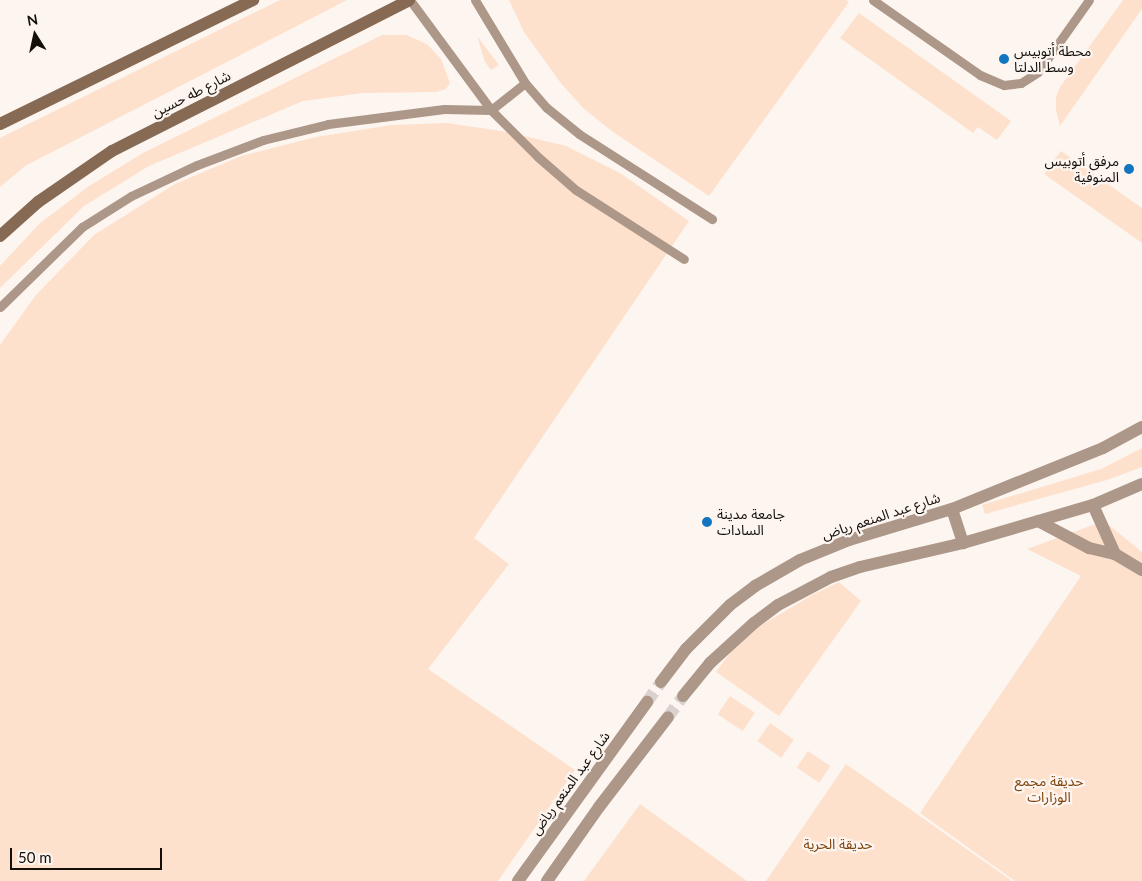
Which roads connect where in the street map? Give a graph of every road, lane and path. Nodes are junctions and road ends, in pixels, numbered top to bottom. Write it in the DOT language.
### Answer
graph roads {
  1 [pos="253,0"];
  2 [pos="409,0"];
  3 [pos="475,0"];
  4 [pos="873,0"];
  5 [pos="1088,0"];
  6 [pos="525,83"];
  7 [pos="491,110"];
  8 [pos="0,124"];
  9 [pos="712,220"];
  10 [pos="6,225"];
  11 [pos="0,236"];
  12 [pos="684,259"];
  13 [pos="0,307"];
  14 [pos="1142,427"];
  15 [pos="1142,484"];
  16 [pos="1093,505"];
  17 [pos="952,509"];
  18 [pos="1038,521"];
  19 [pos="963,543"];
  20 [pos="1115,554"];
  21 [pos="1142,570"];
  22 [pos="661,682"];
  23 [pos="684,696"];
  24 [pos="646,702"];
  25 [pos="668,717"];
  26 [pos="518,881"];
  27 [pos="547,881"];
  1 -- 8 [label="main road"];
  2 -- 7 [label="lane"];
  2 -- 10 [label="main road, شارع طه حسين"];
  3 -- 6 [label="lane"];
  4 -- 5 [label="lane"];
  6 -- 7 [label="lane"];
  6 -- 9 [label="lane"];
  7 -- 12 [label="lane"];
  7 -- 13 [label="lane"];
  10 -- 11 [label="main road, شارع طه حسين"];
  14 -- 17 [label="street, شارع عبد المنعم رياض"];
  15 -- 16 [label="street"];
  16 -- 18 [label="street"];
  16 -- 20 [label="street"];
  17 -- 19 [label="street"];
  17 -- 22 [label="street, شارع عبد المنعم رياض"];
  18 -- 19 [label="street"];
  18 -- 20 [label="street"];
  19 -- 23 [label="street"];
  20 -- 21 [label="street"];
  24 -- 26 [label="street, شارع عبد المنعم رياض"];
  25 -- 27 [label="street"];
}
